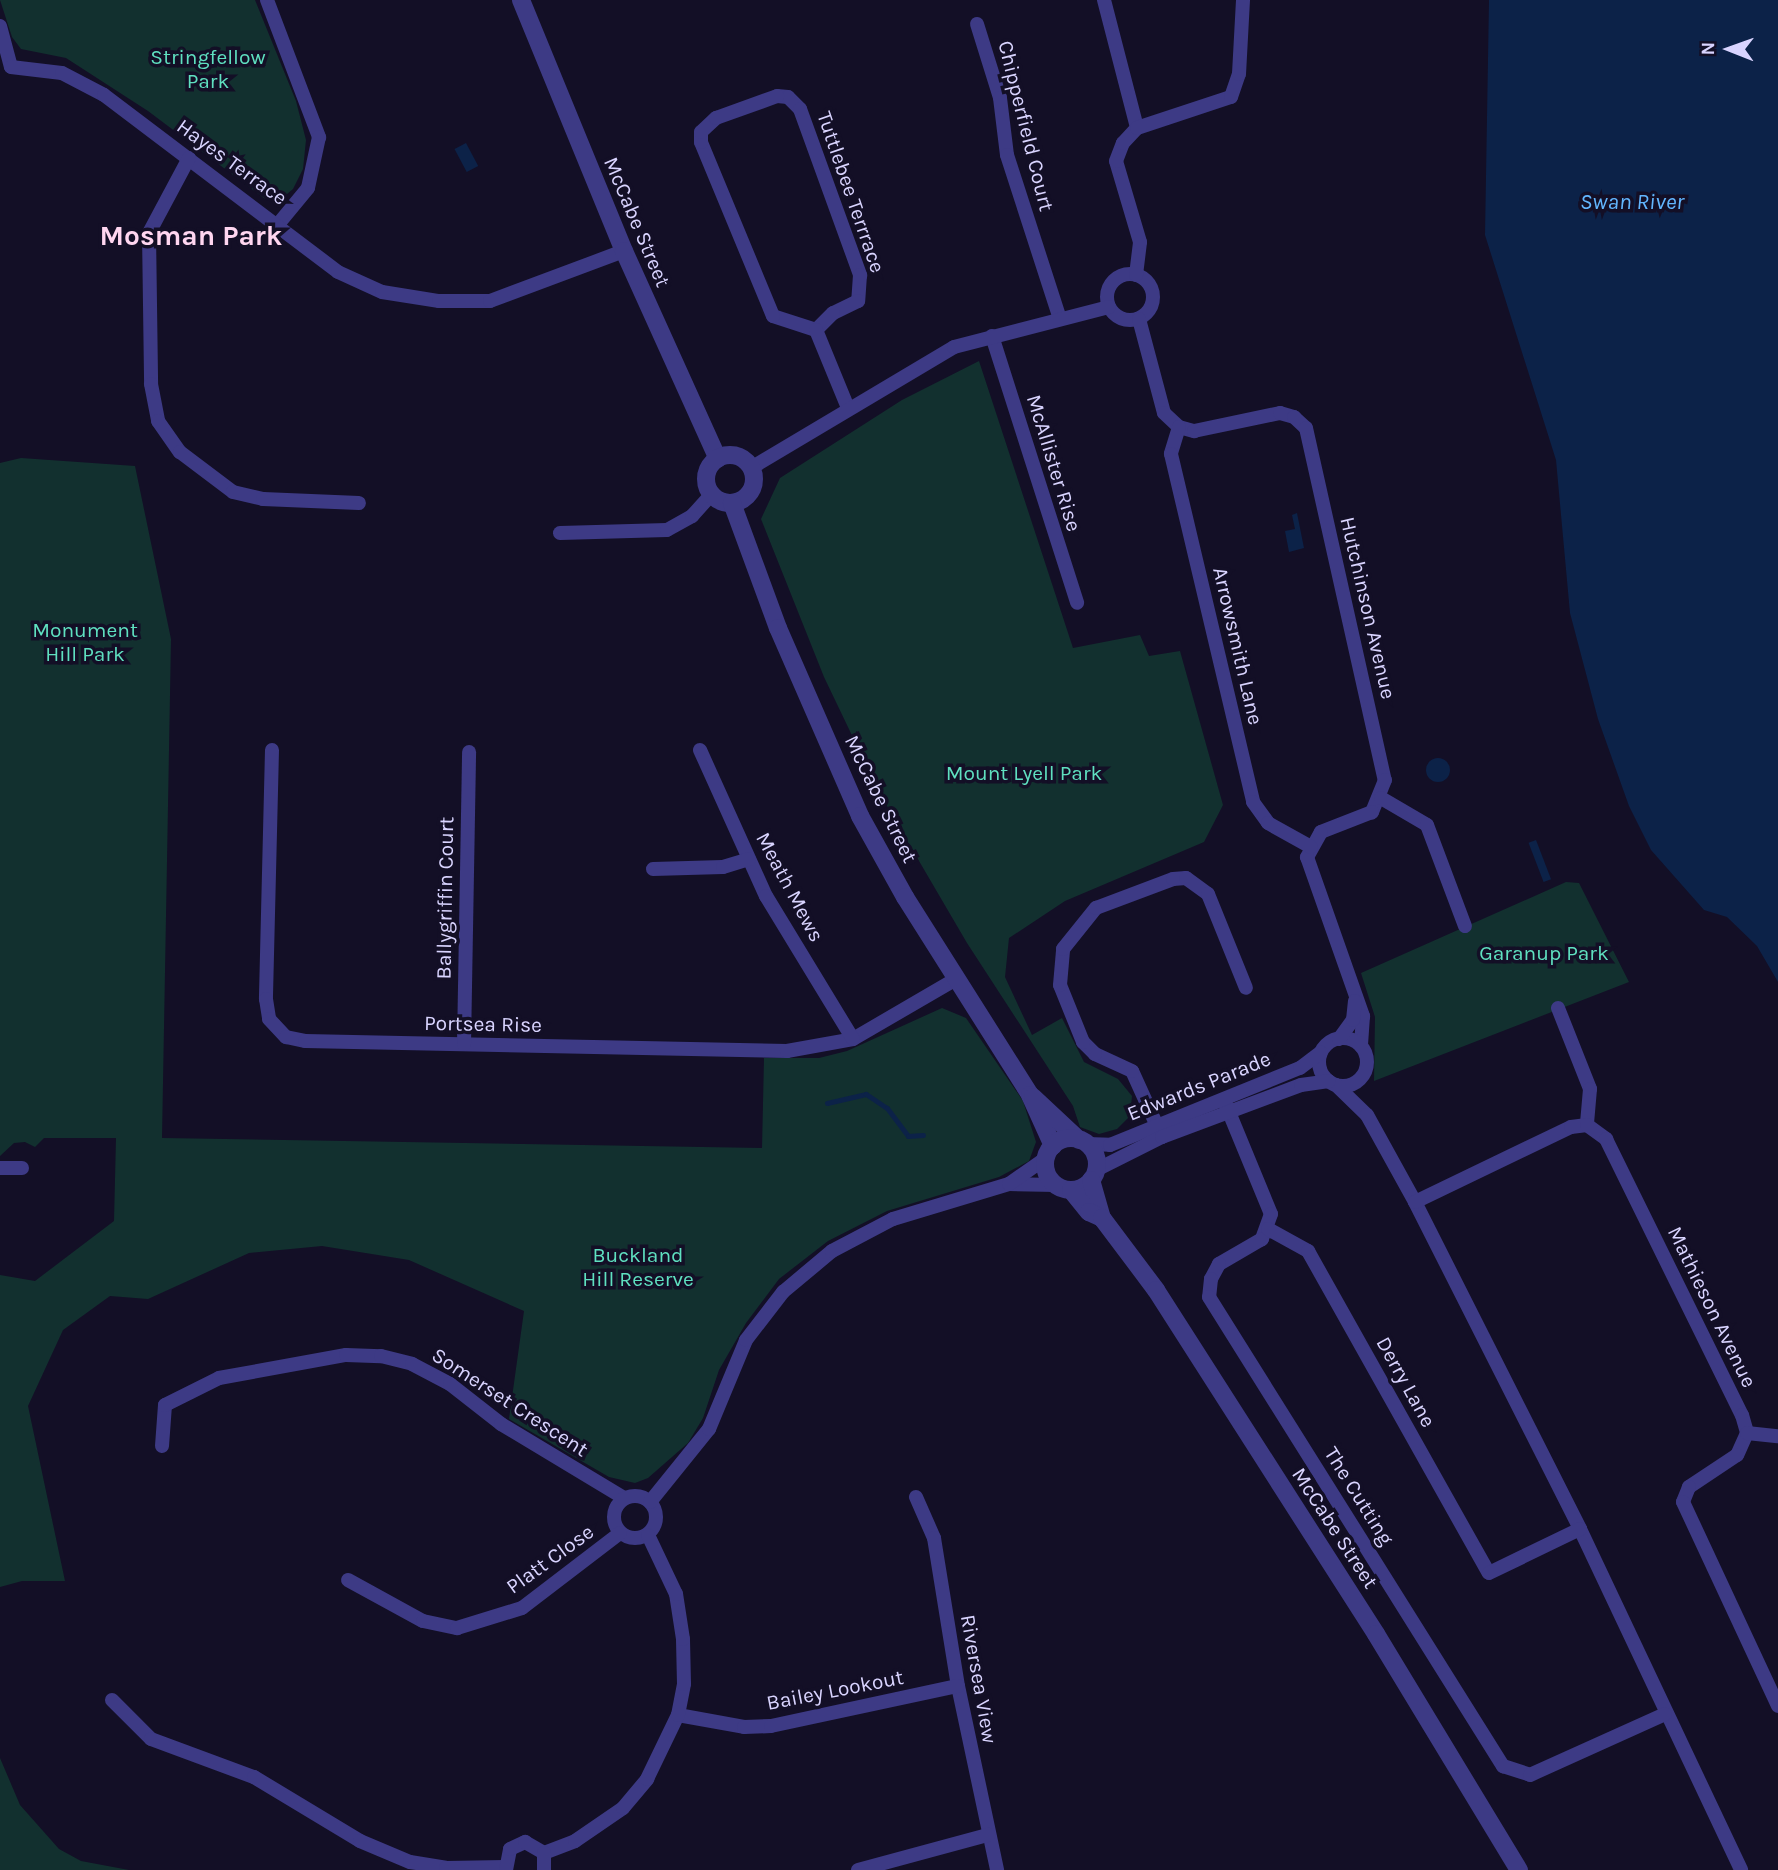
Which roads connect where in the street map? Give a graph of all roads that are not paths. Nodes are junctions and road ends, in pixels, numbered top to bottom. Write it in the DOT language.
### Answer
graph roads {
  1 [pos="267,0"];
  2 [pos="521,0"];
  3 [pos="1104,0"];
  4 [pos="1243,0"];
  5 [pos="977,24"];
  6 [pos="0,26"];
  7 [pos="6,69"];
  8 [pos="1137,128"];
  9 [pos="189,158"];
  10 [pos="279,223"];
  11 [pos="624,251"];
  12 [pos="1136,275"];
  13 [pos="1109,307"];
  14 [pos="1060,319"];
  15 [pos="1139,319"];
  16 [pos="816,330"];
  17 [pos="992,336"];
  18 [pos="848,408"];
  19 [pos="1179,427"];
  20 [pos="718,459"];
  21 [pos="751,468"];
  22 [pos="712,495"];
  23 [pos="359,503"];
  24 [pos="732,503"];
  25 [pos="560,533"];
  26 [pos="1077,603"];
  27 [pos="272,750"];
  28 [pos="700,750"];
  29 [pos="469,752"];
  30 [pos="1381,798"];
  31 [pos="1311,847"];
  32 [pos="749,859"];
  33 [pos="653,869"];
  34 [pos="1465,926"];
  35 [pos="956,979"];
  36 [pos="1246,988"];
  37 [pos="1356,1000"];
  38 [pos="1558,1008"];
  39 [pos="853,1038"];
  40 [pos="1339,1039"];
  41 [pos="464,1044"];
  42 [pos="1361,1046"];
  43 [pos="1321,1052"];
  44 [pos="1362,1077"];
  45 [pos="1333,1083"];
  46 [pos="1030,1095"];
  47 [pos="1226,1107"];
  48 [pos="1587,1125"];
  49 [pos="1376,1129"];
  50 [pos="1159,1131"];
  51 [pos="1083,1142"];
  52 [pos="1049,1152"];
  53 [pos="0,1168"];
  54 [pos="22,1168"];
  55 [pos="1094,1175"];
  56 [pos="1009,1184"];
  57 [pos="1064,1188"];
  58 [pos="1415,1202"];
  59 [pos="1102,1218"];
  60 [pos="1268,1229"];
  61 [pos="1747,1433"];
  62 [pos="1778,1436"];
  63 [pos="162,1447"];
  64 [pos="916,1496"];
  65 [pos="624,1498"];
  66 [pos="650,1502"];
  67 [pos="1580,1528"];
  68 [pos="620,1534"];
  69 [pos="648,1535"];
  70 [pos="348,1580"];
  71 [pos="958,1686"];
  72 [pos="111,1700"];
  73 [pos="1778,1706"];
  74 [pos="1665,1714"];
  75 [pos="678,1715"];
  76 [pos="988,1835"];
  77 [pos="544,1853"];
  78 [pos="505,1869"];
  79 [pos="544,1870"];
  80 [pos="858,1870"];
  81 [pos="997,1870"];
  82 [pos="1519,1870"];
  83 [pos="1741,1870"];
  1 -- 10 [label="street"];
  2 -- 11 [label="street, McCabe Street"];
  3 -- 8 [label="street"];
  4 -- 8 [label="street"];
  5 -- 14 [label="street, Chipperfield Court"];
  6 -- 7 [label="street, Hayes Terrace"];
  7 -- 9 [label="street, Hayes Terrace"];
  8 -- 12 [label="street"];
  9 -- 10 [label="street, Hayes Terrace"];
  9 -- 23 [label="street"];
  10 -- 11 [label="street, Hayes Terrace"];
  11 -- 20 [label="street, McCabe Street"];
  12 -- 13 [label="street"];
  12 -- 15 [label="street"];
  13 -- 14 [label="street"];
  13 -- 15 [label="street"];
  14 -- 17 [label="street"];
  15 -- 19 [label="street"];
  16 -- 16 [label="street, Tuttlebee Terrrace"];
  16 -- 18 [label="street"];
  17 -- 18 [label="street"];
  17 -- 26 [label="street, McAllister Rise"];
  18 -- 21 [label="street"];
  19 -- 30 [label="street, Hutchinson Avenue"];
  19 -- 31 [label="street, Arrowsmith Lane"];
  20 -- 21 [label="street"];
  20 -- 22 [label="street"];
  21 -- 24 [label="street"];
  22 -- 24 [label="street"];
  22 -- 25 [label="street"];
  24 -- 35 [label="street, McCabe Street"];
  27 -- 41 [label="street, Portsea Rise"];
  28 -- 32 [label="street, Meath Mews"];
  29 -- 41 [label="street, Ballygriffin Court"];
  30 -- 31 [label="street"];
  30 -- 34 [label="street"];
  31 -- 37 [label="street"];
  32 -- 33 [label="street"];
  32 -- 39 [label="street, Meath Mews"];
  35 -- 39 [label="street, Portsea Rise"];
  35 -- 46 [label="street, McCabe Street"];
  36 -- 50 [label="street"];
  37 -- 40 [label="street"];
  37 -- 42 [label="street"];
  38 -- 48 [label="street"];
  39 -- 41 [label="street, Portsea Rise"];
  40 -- 42 [label="street"];
  40 -- 43 [label="street"];
  42 -- 44 [label="street"];
  43 -- 45 [label="street"];
  43 -- 47 [label="street, Edwards Parade"];
  44 -- 45 [label="street"];
  44 -- 49 [label="street"];
  45 -- 47 [label="street, Edwards Parade"];
  45 -- 49 [label="street"];
  46 -- 51 [label="street, McCabe Street"];
  46 -- 52 [label="street, McCabe Street"];
  47 -- 50 [label="street, Edwards Parade"];
  47 -- 60 [label="street"];
  48 -- 58 [label="street"];
  48 -- 61 [label="street, Mathieson Avenue"];
  49 -- 58 [label="street"];
  50 -- 51 [label="street, Edwards Parade"];
  50 -- 55 [label="street, Edwards Parade"];
  51 -- 52 [label="street"];
  51 -- 55 [label="street, McCabe Street"];
  52 -- 56 [label="street"];
  52 -- 57 [label="street, McCabe Street"];
  53 -- 54 [label="street"];
  55 -- 57 [label="street"];
  55 -- 59 [label="street, McCabe Street"];
  56 -- 57 [label="street"];
  56 -- 66 [label="street"];
  57 -- 59 [label="street, McCabe Street"];
  58 -- 67 [label="street"];
  59 -- 82 [label="street, McCabe Street"];
  60 -- 67 [label="street, Derry Lane"];
  60 -- 74 [label="street, The Cutting"];
  61 -- 62 [label="street"];
  61 -- 73 [label="street"];
  63 -- 65 [label="street, Somerset Crescent"];
  64 -- 71 [label="street, Riversea View"];
  65 -- 66 [label="street, Somerset Crescent"];
  65 -- 68 [label="street"];
  66 -- 69 [label="street"];
  67 -- 74 [label="street"];
  68 -- 69 [label="street"];
  68 -- 70 [label="street, Platt Close"];
  69 -- 75 [label="street"];
  71 -- 75 [label="street, Bailey Lookout"];
  71 -- 76 [label="street, Riversea View"];
  72 -- 78 [label="street"];
  74 -- 83 [label="street"];
  75 -- 77 [label="street"];
  76 -- 80 [label="street"];
  76 -- 81 [label="street, Riversea View"];
  77 -- 78 [label="street"];
  77 -- 79 [label="street"];
}
